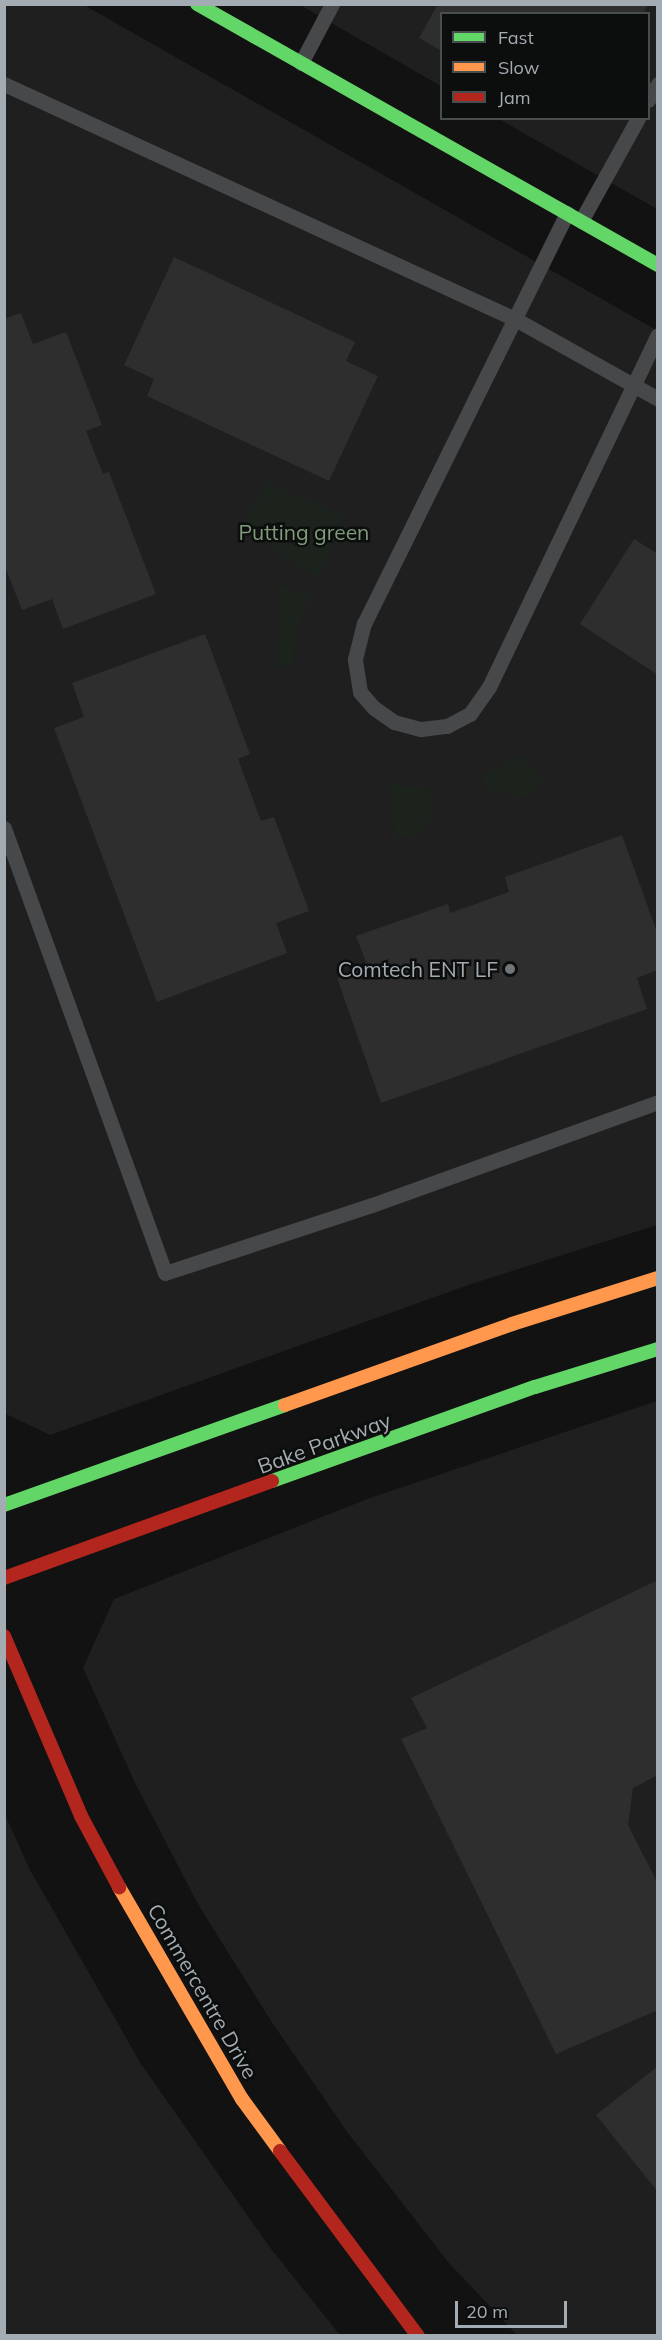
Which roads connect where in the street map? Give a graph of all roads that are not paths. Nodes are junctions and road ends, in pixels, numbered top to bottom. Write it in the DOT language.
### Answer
graph roads {
  1 [pos="197,4"];
  2 [pos="332,4"];
  3 [pos="301,63"];
  4 [pos="4,84"];
  5 [pos="637,120"];
  6 [pos="567,213"];
  7 [pos="581,221"];
  8 [pos="657,265"];
  9 [pos="515,319"];
  10 [pos="657,335"];
  11 [pos="634,383"];
  12 [pos="657,399"];
  13 [pos="4,828"];
  14 [pos="657,1102"];
  15 [pos="657,1278"];
  16 [pos="657,1349"];
  17 [pos="4,1505"];
  18 [pos="4,1578"];
  19 [pos="4,1636"];
  20 [pos="418,2336"];
  1 -- 3 [label="main road"];
  2 -- 3 [label="lane"];
  3 -- 6 [label="main road"];
  4 -- 9 [label="lane"];
  5 -- 7 [label="lane"];
  6 -- 7 [label="main road"];
  6 -- 9 [label="lane"];
  7 -- 8 [label="main road"];
  9 -- 11 [label="lane"];
  9 -- 11 [label="lane"];
  10 -- 11 [label="lane"];
  11 -- 12 [label="lane"];
  13 -- 14 [label="lane"];
  15 -- 17 [label="main road"];
  16 -- 18 [label="main road, Bake Parkway"];
  19 -- 20 [label="main road, Commercentre Drive"];
}
